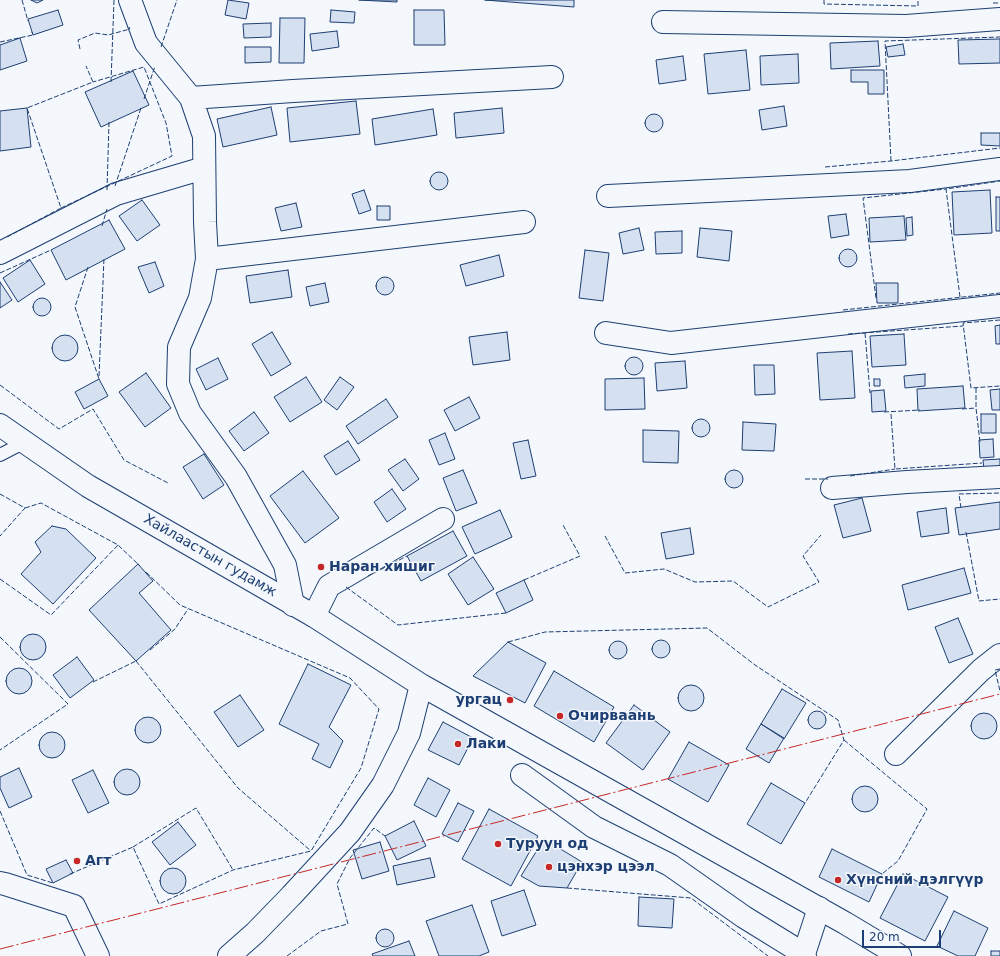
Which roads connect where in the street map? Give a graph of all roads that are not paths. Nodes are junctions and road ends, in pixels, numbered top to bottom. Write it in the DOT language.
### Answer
graph roads {
  1 [pos="130,0"];
  2 [pos="1000,19"];
  3 [pos="663,22"];
  4 [pos="552,77"];
  5 [pos="191,98"];
  6 [pos="204,168"];
  7 [pos="1000,169"];
  8 [pos="608,196"];
  9 [pos="524,222"];
  10 [pos="0,252"];
  11 [pos="207,259"];
  12 [pos="1000,306"];
  13 [pos="606,333"];
  14 [pos="0,425"];
  15 [pos="25,442"];
  16 [pos="0,455"];
  17 [pos="1000,477"];
  18 [pos="832,488"];
  19 [pos="443,519"];
  20 [pos="293,605"];
  21 [pos="314,616"];
  22 [pos="1000,655"];
  23 [pos="421,685"];
  24 [pos="896,754"];
  25 [pos="522,775"];
  26 [pos="0,883"];
  27 [pos="819,908"];
  28 [pos="804,955"];
  29 [pos="98,956"];
  30 [pos="229,956"];
  31 [pos="900,956"];
  1 -- 5 [label="street"];
  2 -- 3 [label="street"];
  4 -- 5 [label="street"];
  5 -- 6 [label="street"];
  6 -- 10 [label="street"];
  6 -- 11 [label="street"];
  7 -- 8 [label="street"];
  9 -- 11 [label="street"];
  11 -- 20 [label="street"];
  12 -- 13 [label="street"];
  14 -- 15 [label="street, Хайлаастын гудамж"];
  15 -- 16 [label="lane"];
  15 -- 20 [label="street, Хайлаастын гудамж"];
  17 -- 18 [label="street"];
  19 -- 21 [label="street"];
  20 -- 21 [label="street, Хайлаастын гудамж"];
  21 -- 23 [label="street, Хайлаастын гудамж"];
  22 -- 24 [label="street"];
  23 -- 27 [label="street, Хайлаастын гудамж"];
  23 -- 30 [label="street"];
  25 -- 28 [label="street"];
  26 -- 29 [label="street"];
  27 -- 28 [label="street"];
  27 -- 31 [label="street, Хайлаастын гудамж"];
}
